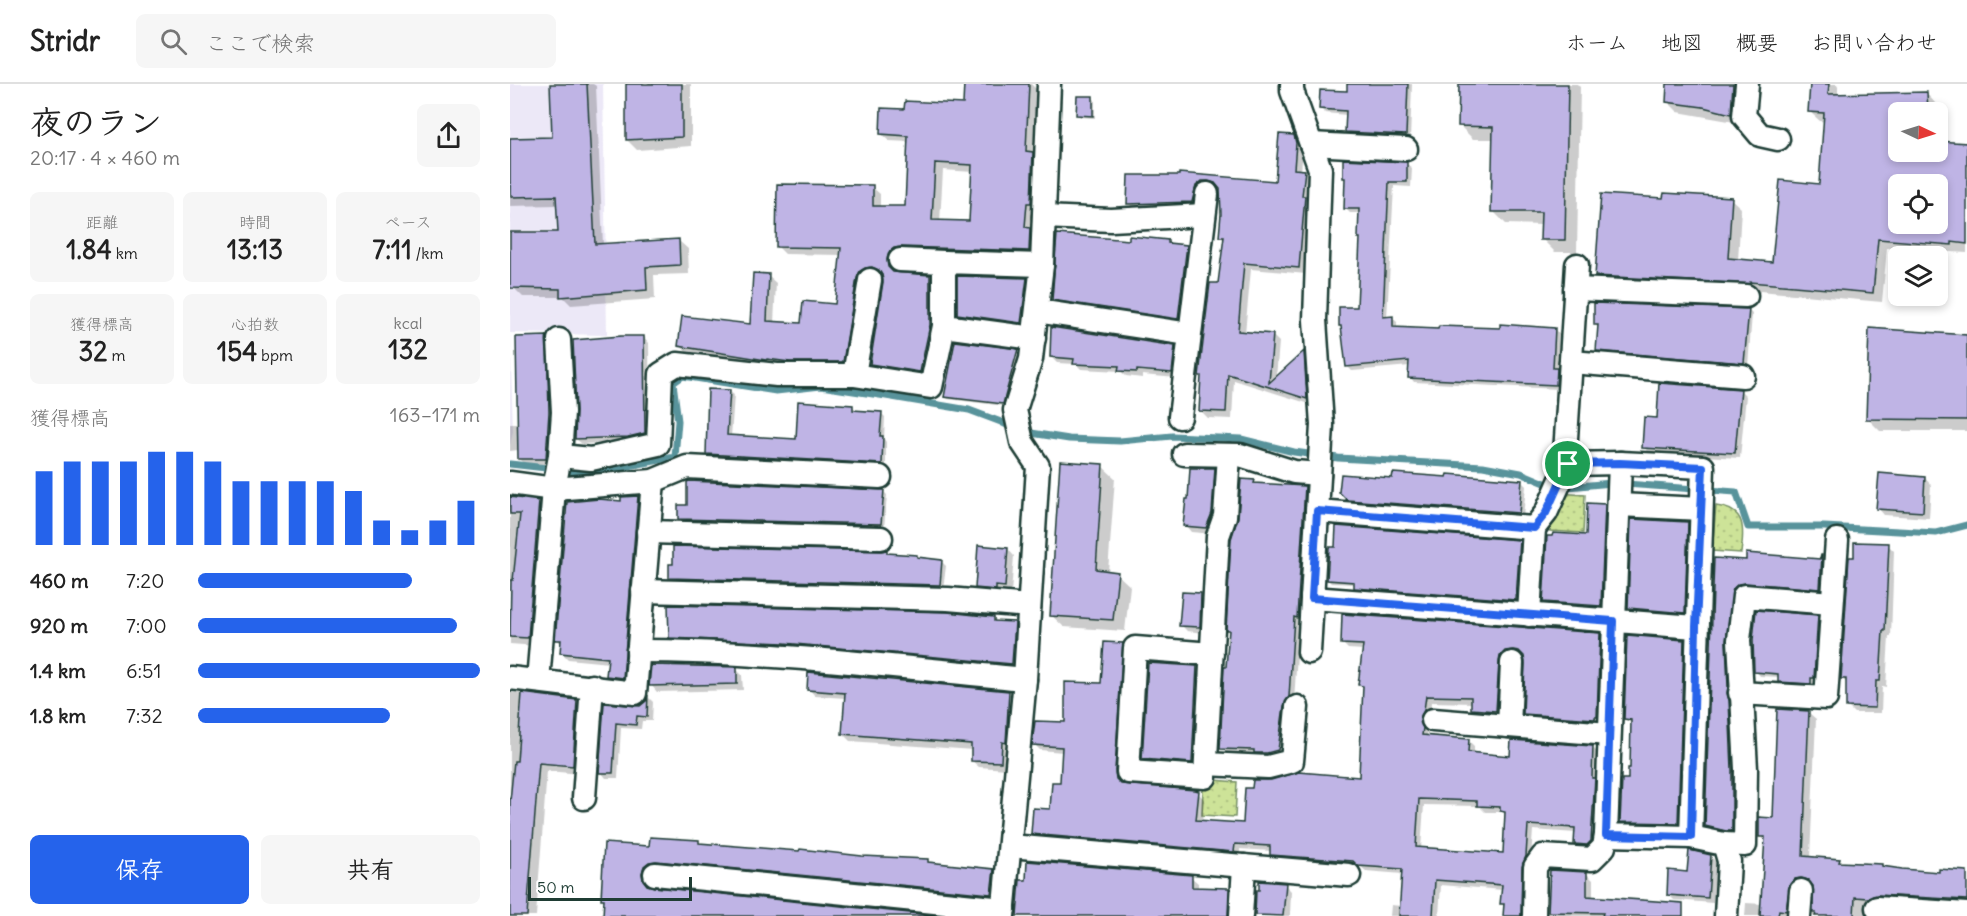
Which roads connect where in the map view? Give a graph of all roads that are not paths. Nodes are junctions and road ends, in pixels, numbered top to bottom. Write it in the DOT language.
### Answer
graph roads {
  1 [pos="1049,84"];
  2 [pos="1292,84"];
  3 [pos="1748,84"];
  4 [pos="1778,140"];
  5 [pos="1311,144"];
  6 [pos="1406,149"];
  7 [pos="1044,217"];
  8 [pos="900,260"];
  9 [pos="944,262"];
  10 [pos="1042,265"];
  11 [pos="1577,265"];
  12 [pos="870,280"];
  13 [pos="1575,289"];
  14 [pos="1746,296"];
  15 [pos="1037,311"];
  16 [pos="944,326"];
  17 [pos="1189,334"];
  18 [pos="1034,338"];
  19 [pos="558,340"];
  20 [pos="1571,362"];
  21 [pos="854,375"];
  22 [pos="1743,376"];
  23 [pos="1180,417"];
  24 [pos="1184,454"];
  25 [pos="1229,455"];
  26 [pos="560,457"];
  27 [pos="1620,466"];
  28 [pos="1566,470"];
  29 [pos="1319,472"];
  30 [pos="880,477"];
  31 [pos="653,481"];
  32 [pos="510,483"];
  33 [pos="554,486"];
  34 [pos="1619,501"];
  35 [pos="1701,506"];
  36 [pos="1317,511"];
  37 [pos="1534,528"];
  38 [pos="648,532"];
  39 [pos="881,538"];
  40 [pos="1837,540"];
  41 [pos="643,591"];
  42 [pos="1312,598"];
  43 [pos="1832,603"];
  44 [pos="1029,606"];
  45 [pos="1529,615"];
  46 [pos="1613,621"];
  47 [pos="1696,627"];
  48 [pos="638,651"];
  49 [pos="1309,652"];
  50 [pos="1212,654"];
  51 [pos="1512,663"];
  52 [pos="510,678"];
  53 [pos="1025,679"];
  54 [pos="538,681"];
  55 [pos="592,686"];
  56 [pos="1740,693"];
  57 [pos="1297,707"];
  58 [pos="1433,720"];
  59 [pos="1509,726"];
  60 [pos="1609,734"];
  61 [pos="1206,764"];
  62 [pos="584,798"];
  63 [pos="1606,835"];
  64 [pos="1691,837"];
  65 [pos="1725,844"];
  66 [pos="1010,846"];
  67 [pos="1244,866"];
  68 [pos="655,874"];
  69 [pos="1349,875"];
  70 [pos="1801,891"];
  71 [pos="1877,908"];
  72 [pos="1004,912"];
  73 [pos="1967,914"];
  74 [pos="1241,916"];
  75 [pos="1534,916"];
  76 [pos="1726,916"];
  77 [pos="1799,916"];
  1 -- 7 [label="street"];
  2 -- 5 [label="street"];
  3 -- 4 [label="street"];
  5 -- 6 [label="street"];
  5 -- 29 [label="street"];
  7 -- 10 [label="street"];
  7 -- 17 [label="street"];
  8 -- 9 [label="street"];
  9 -- 10 [label="street"];
  9 -- 16 [label="street"];
  10 -- 15 [label="street"];
  11 -- 13 [label="street"];
  12 -- 21 [label="street"];
  13 -- 14 [label="street"];
  13 -- 20 [label="street"];
  15 -- 17 [label="street"];
  15 -- 18 [label="street"];
  16 -- 18 [label="street"];
  16 -- 21 [label="street"];
  17 -- 23 [label="street"];
  18 -- 44 [label="street"];
  19 -- 26 [label="street"];
  20 -- 22 [label="street"];
  20 -- 28 [label="street"];
  21 -- 26 [label="street"];
  24 -- 25 [label="street"];
  25 -- 29 [label="street"];
  25 -- 50 [label="street"];
  26 -- 33 [label="street"];
  27 -- 28 [label="street"];
  27 -- 34 [label="street"];
  27 -- 35 [label="street"];
  28 -- 37 [label="street"];
  29 -- 36 [label="street"];
  30 -- 31 [label="street"];
  31 -- 33 [label="street"];
  31 -- 38 [label="street"];
  32 -- 33 [label="street"];
  33 -- 54 [label="street"];
  34 -- 35 [label="street"];
  34 -- 46 [label="street"];
  35 -- 47 [label="street"];
  36 -- 37 [label="street"];
  36 -- 42 [label="street"];
  37 -- 45 [label="street"];
  38 -- 39 [label="street"];
  38 -- 41 [label="street"];
  40 -- 43 [label="street"];
  41 -- 44 [label="street"];
  41 -- 48 [label="street"];
  42 -- 45 [label="street"];
  42 -- 49 [label="street"];
  43 -- 56 [label="street"];
  43 -- 56 [label="street"];
  44 -- 53 [label="street"];
  45 -- 46 [label="street"];
  46 -- 47 [label="street"];
  46 -- 60 [label="street"];
  47 -- 64 [label="street"];
  48 -- 53 [label="street"];
  48 -- 55 [label="street"];
  50 -- 61 [label="street"];
  50 -- 61 [label="street"];
  51 -- 59 [label="street"];
  52 -- 54 [label="street"];
  53 -- 66 [label="street"];
  54 -- 55 [label="street"];
  55 -- 62 [label="street"];
  56 -- 65 [label="street"];
  57 -- 61 [label="street"];
  58 -- 59 [label="street"];
  59 -- 60 [label="street"];
  60 -- 63 [label="street"];
  63 -- 64 [label="street"];
  63 -- 75 [label="street"];
  64 -- 65 [label="street"];
  65 -- 76 [label="street"];
  66 -- 67 [label="street"];
  66 -- 72 [label="street"];
  67 -- 69 [label="street"];
  67 -- 74 [label="street"];
  68 -- 72 [label="street"];
  70 -- 77 [label="street"];
  71 -- 73 [label="street"];
}
